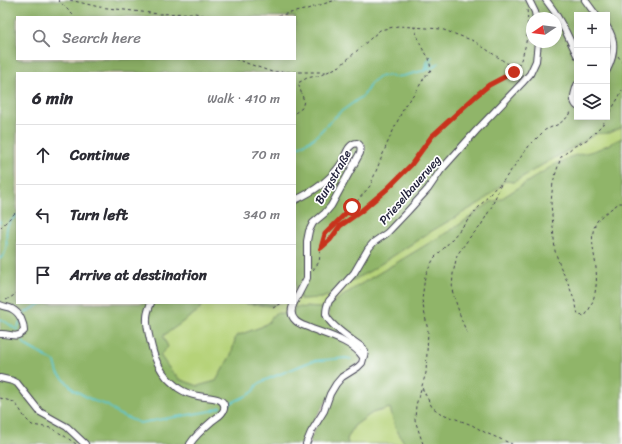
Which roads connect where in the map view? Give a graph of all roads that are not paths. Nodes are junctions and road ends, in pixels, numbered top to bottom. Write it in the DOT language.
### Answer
graph roads {
  1 [pos="529,0"];
  2 [pos="546,0"];
  3 [pos="585,0"];
  4 [pos="535,12"];
  5 [pos="594,12"];
  6 [pos="610,32"];
  7 [pos="537,48"];
  8 [pos="574,49"];
  9 [pos="610,63"];
  10 [pos="296,200"];
  11 [pos="296,298"];
  12 [pos="150,304"];
  13 [pos="293,304"];
  14 [pos="0,305"];
  15 [pos="0,334"];
  16 [pos="363,357"];
  17 [pos="0,378"];
  18 [pos="86,444"];
  19 [pos="190,444"];
  20 [pos="306,444"];
  1 -- 4 [label="street"];
  2 -- 8 [label="street"];
  3 -- 5 [label="street"];
  6 -- 9 [label="street"];
  7 -- 16 [label="street, Prieselbauerweg"];
  10 -- 11 [label="street, Burgstraße"];
  12 -- 19 [label="street"];
  13 -- 16 [label="street, Burgstraße"];
  14 -- 15 [label="street"];
  16 -- 20 [label="street"];
  17 -- 18 [label="street"];
}
